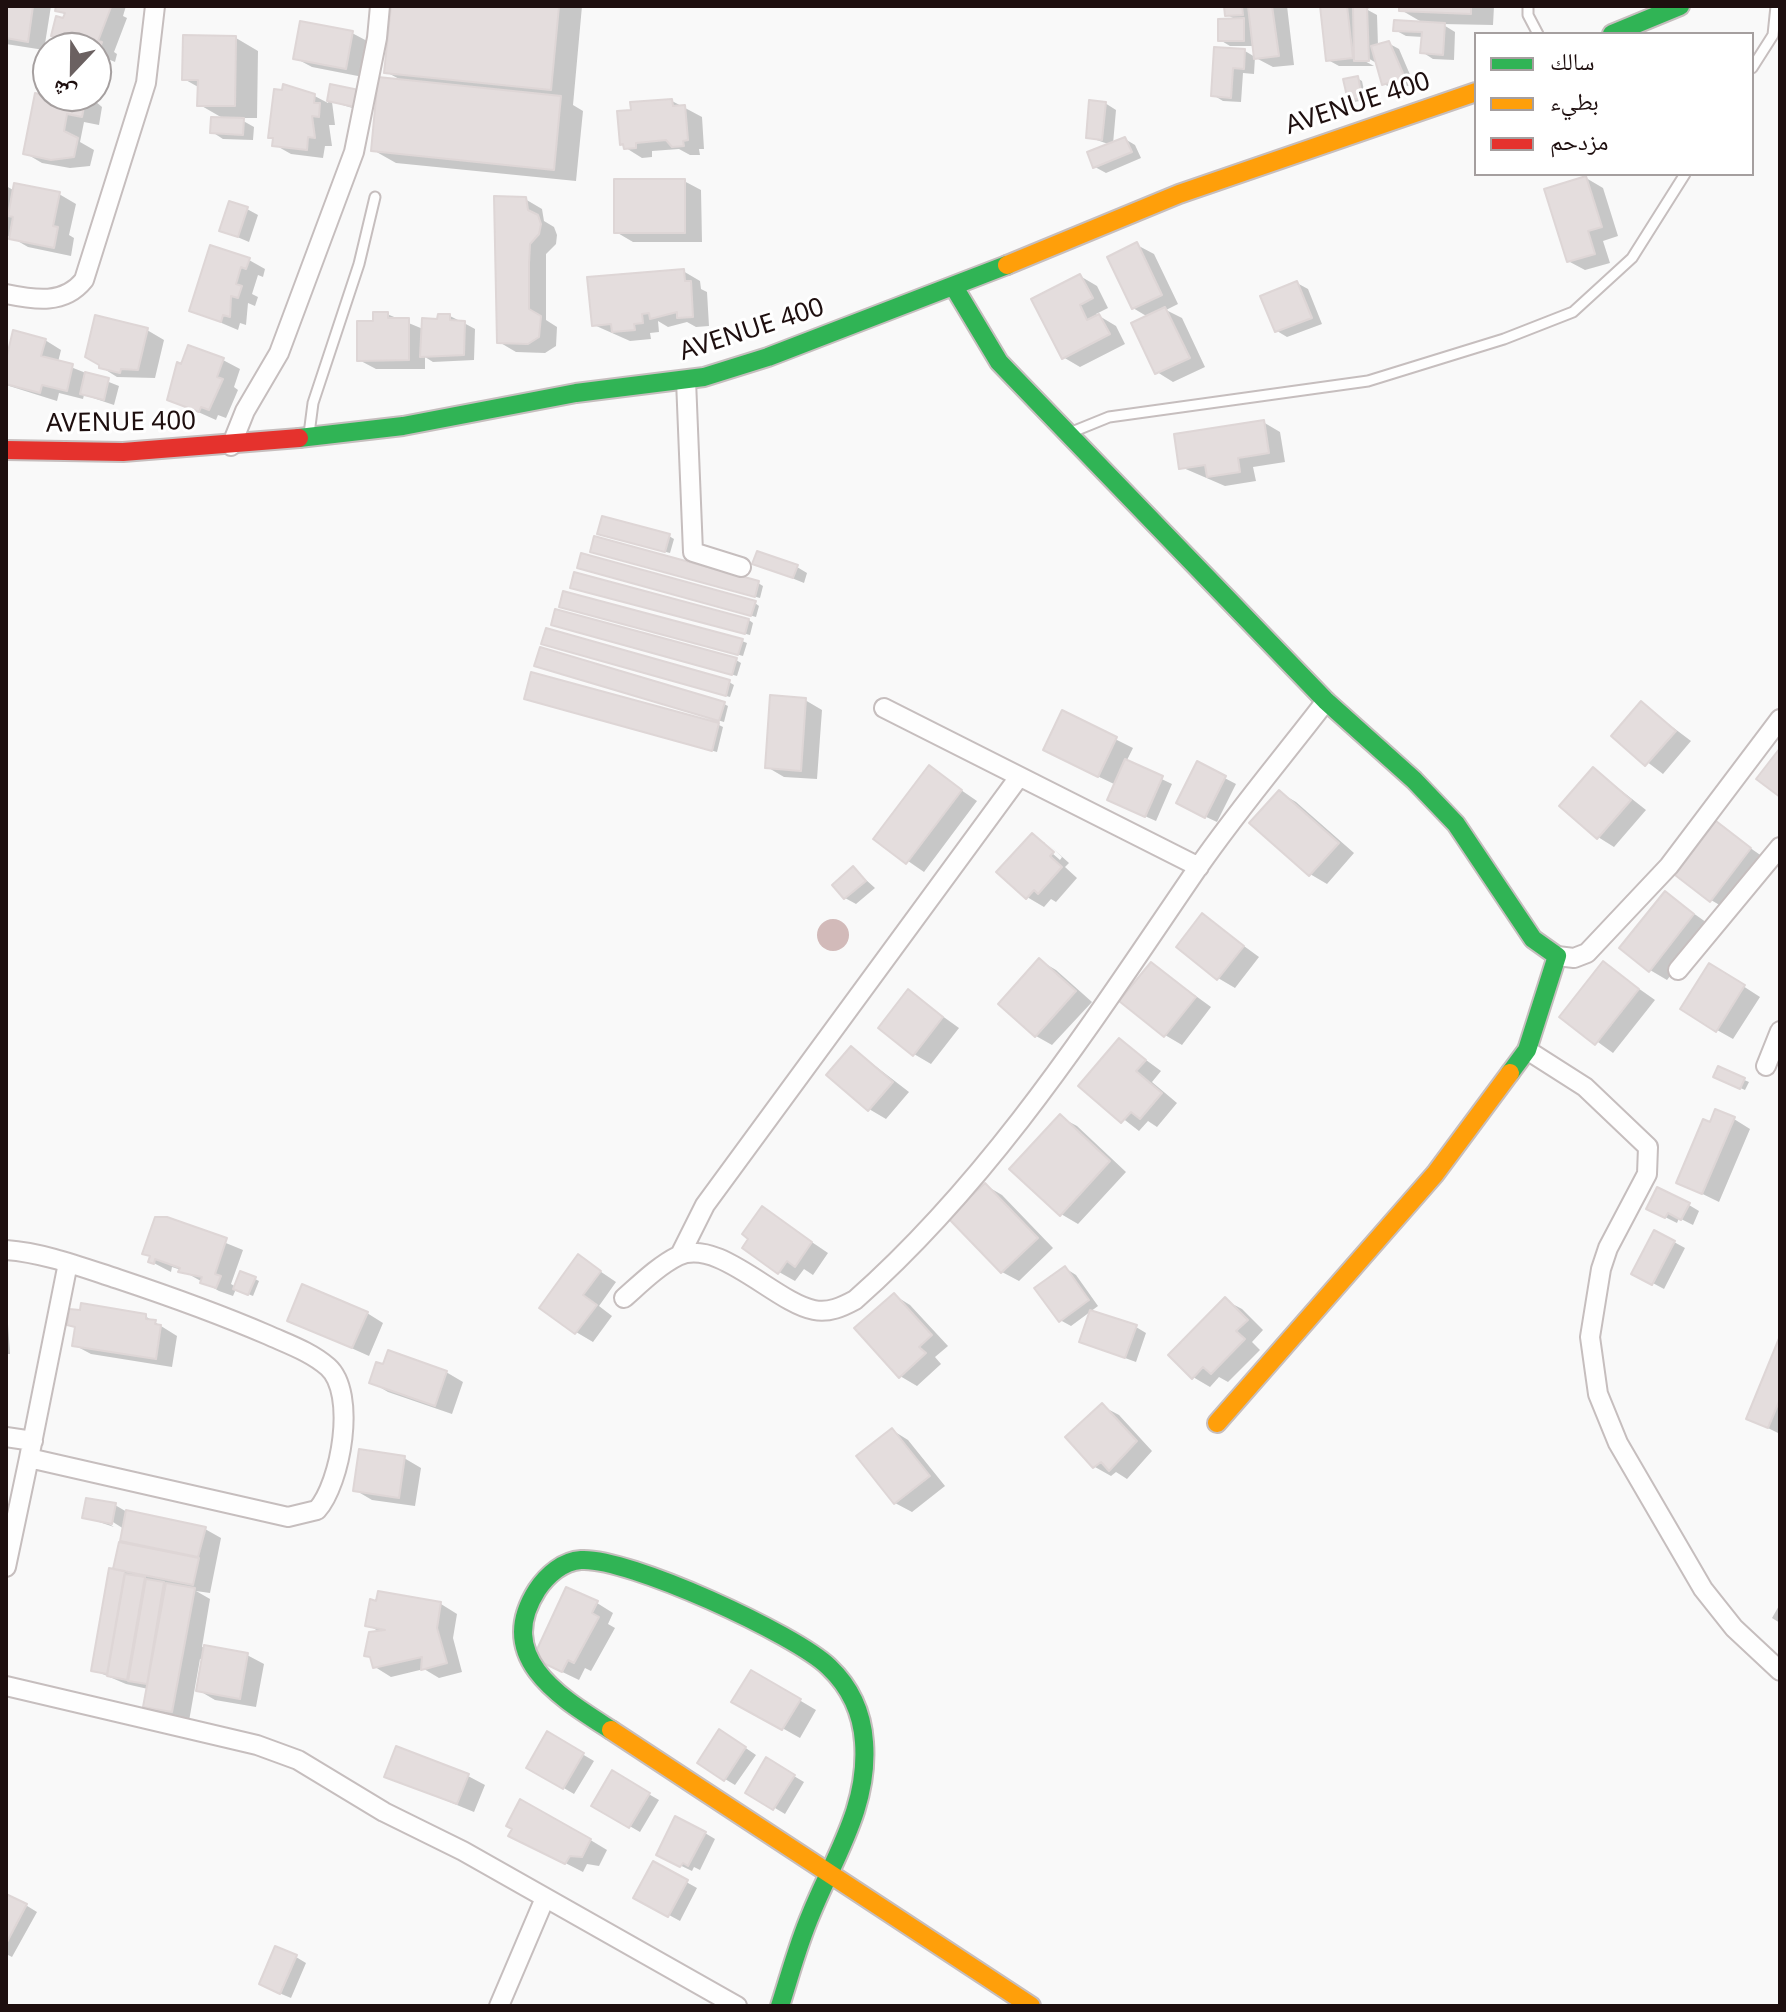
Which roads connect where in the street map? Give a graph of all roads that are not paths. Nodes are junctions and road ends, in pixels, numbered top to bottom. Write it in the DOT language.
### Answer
graph roads {
  1 [pos="155,6"];
  2 [pos="380,6"];
  3 [pos="1528,6"];
  4 [pos="1680,6"];
  5 [pos="1776,6"];
  6 [pos="1537,32"];
  7 [pos="1617,32"];
  8 [pos="1754,65"];
  9 [pos="1474,93"];
  10 [pos="1684,176"];
  11 [pos="375,197"];
  12 [pos="954,287"];
  13 [pos="6,294"];
  14 [pos="686,380"];
  15 [pos="1071,432"];
  16 [pos="309,437"];
  17 [pos="231,446"];
  18 [pos="6,450"];
  19 [pos="741,567"];
  20 [pos="1326,701"];
  21 [pos="884,708"];
  22 [pos="1780,719"];
  23 [pos="1019,777"];
  24 [pos="1780,847"];
  25 [pos="1199,867"];
  26 [pos="1557,956"];
  27 [pos="1678,970"];
  28 [pos="1780,1031"];
  29 [pos="1527,1050"];
  30 [pos="1766,1066"];
  31 [pos="6,1250"];
  32 [pos="680,1255"];
  33 [pos="68,1263"];
  34 [pos="624,1298"];
  35 [pos="1217,1423"];
  36 [pos="6,1437"];
  37 [pos="31,1449"];
  38 [pos="6,1567"];
  39 [pos="1780,1671"];
  40 [pos="6,1686"];
  41 [pos="832,1874"];
  42 [pos="545,1898"];
  43 [pos="499,2006"];
  44 [pos="737,2006"];
  45 [pos="780,2006"];
  46 [pos="1031,2006"];
  1 -- 13 [label="street"];
  2 -- 17 [label="street"];
  3 -- 6 [label="lane"];
  4 -- 7 [label="street"];
  5 -- 8 [label="lane"];
  9 -- 12 [label="street, AVENUE 400"];
  10 -- 15 [label="lane"];
  11 -- 16 [label="lane"];
  12 -- 14 [label="street, AVENUE 400"];
  12 -- 15 [label="street"];
  14 -- 16 [label="street, AVENUE 400"];
  14 -- 19 [label="street"];
  15 -- 20 [label="street"];
  16 -- 17 [label="street, AVENUE 400"];
  17 -- 18 [label="street, AVENUE 400"];
  20 -- 25 [label="street"];
  20 -- 26 [label="street"];
  21 -- 23 [label="street"];
  22 -- 26 [label="street"];
  23 -- 25 [label="street"];
  23 -- 32 [label="street"];
  24 -- 27 [label="street"];
  25 -- 32 [label="street"];
  26 -- 29 [label="street"];
  28 -- 30 [label="street"];
  29 -- 35 [label="street"];
  29 -- 39 [label="street"];
  31 -- 33 [label="street"];
  32 -- 34 [label="street"];
  33 -- 37 [label="street"];
  33 -- 37 [label="street"];
  36 -- 37 [label="street"];
  37 -- 38 [label="street"];
  40 -- 42 [label="street"];
  41 -- 41 [label="street"];
  41 -- 45 [label="street"];
  41 -- 46 [label="street"];
  42 -- 43 [label="street"];
  42 -- 44 [label="street"];
}
